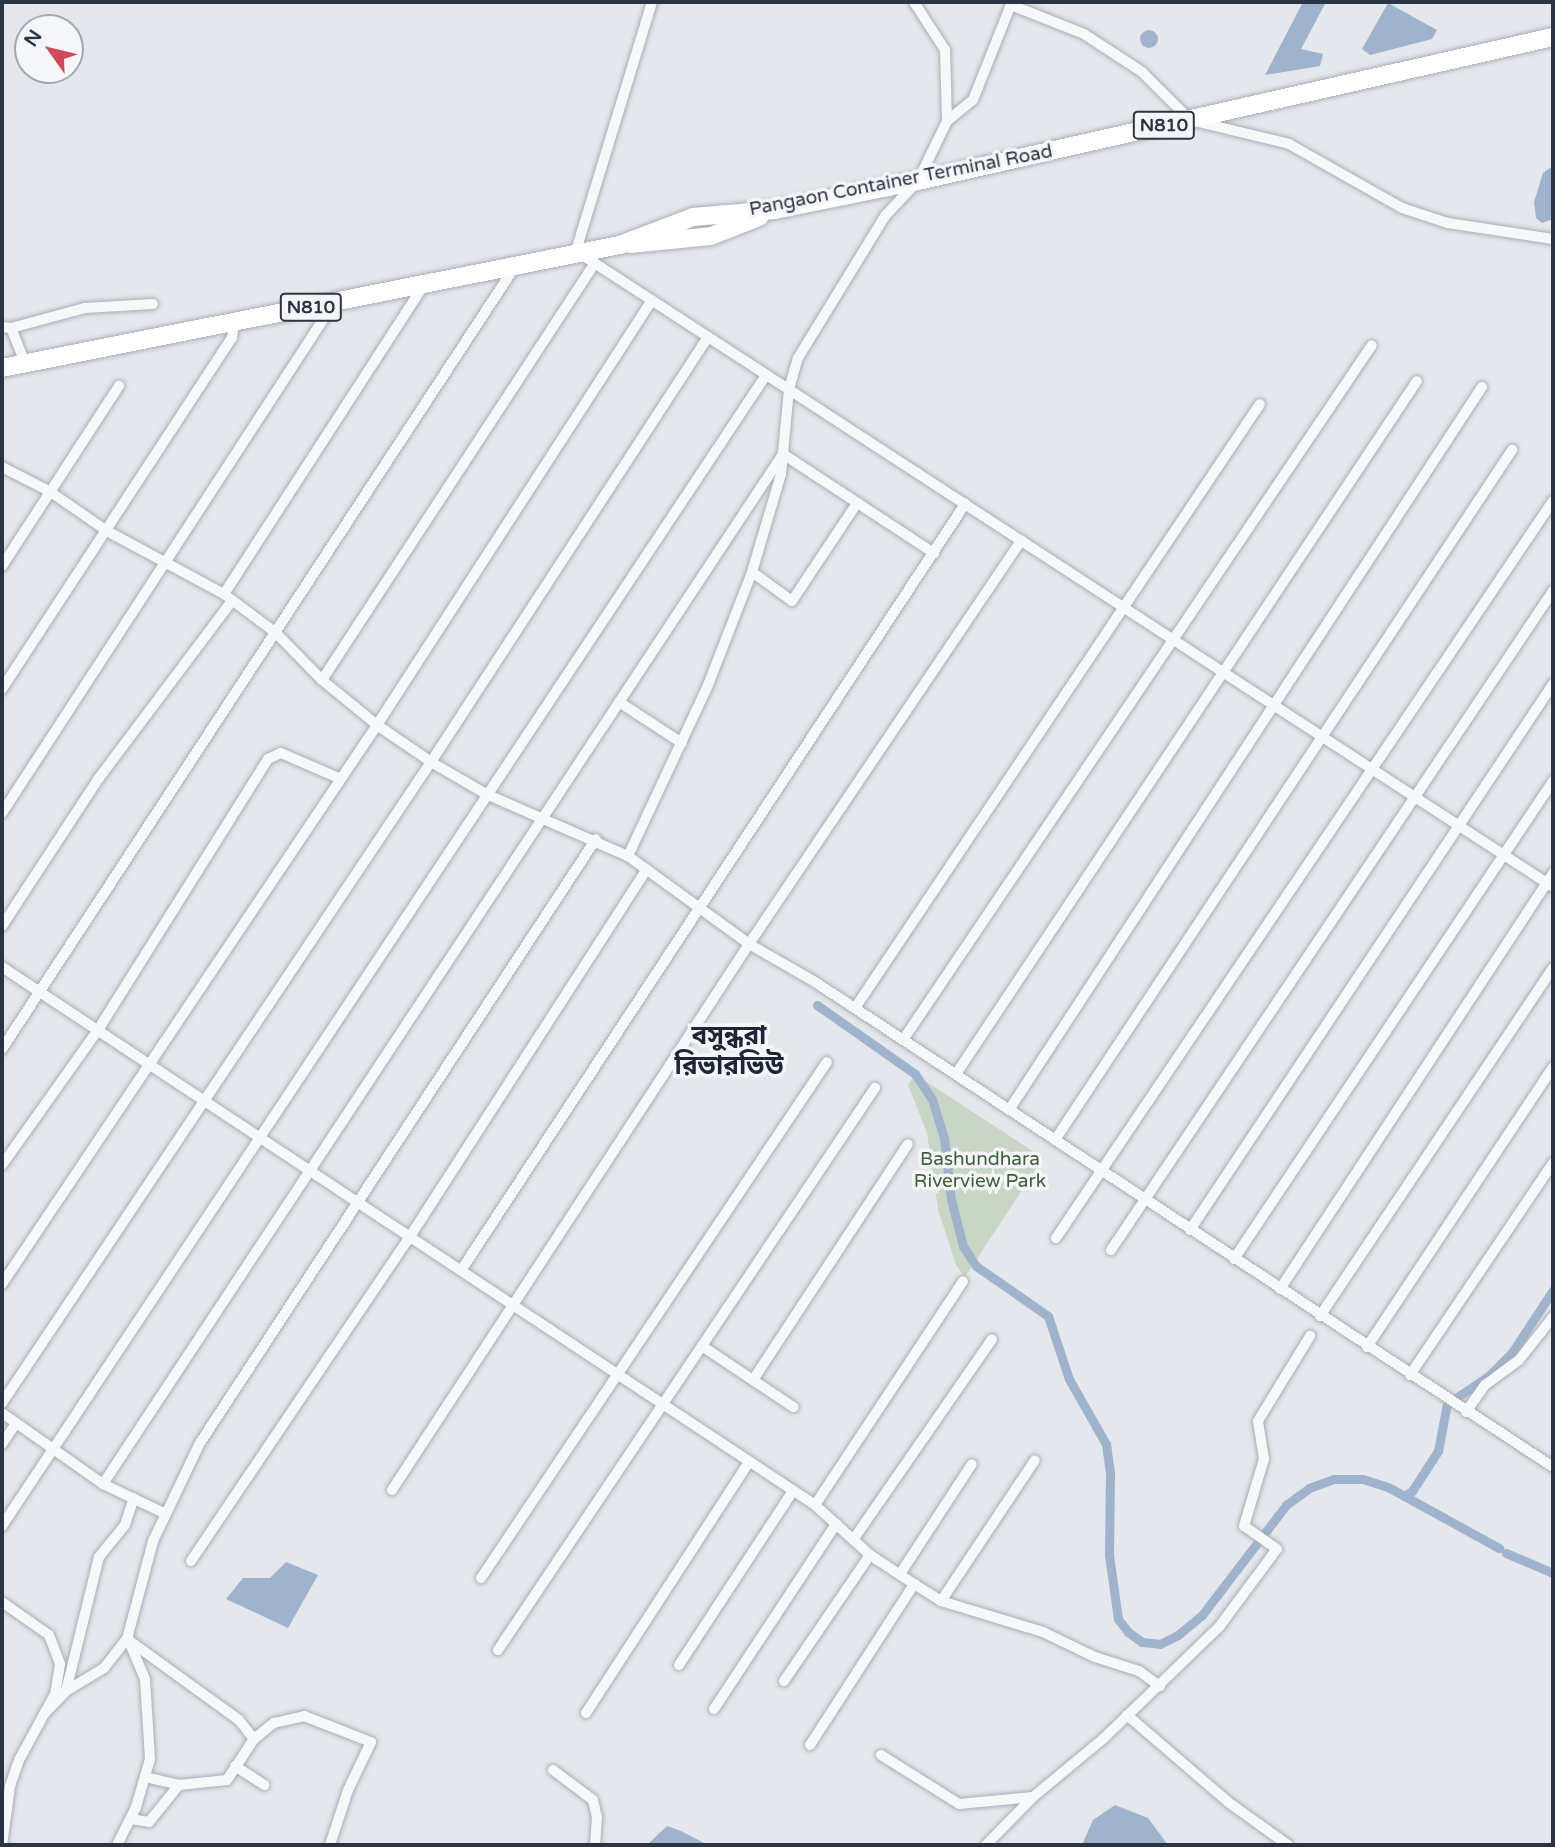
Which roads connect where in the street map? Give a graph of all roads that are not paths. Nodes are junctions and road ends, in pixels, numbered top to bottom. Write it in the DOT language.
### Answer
graph roads {
  1 [pos="652,2"];
  2 [pos="914,2"];
  3 [pos="1012,3"];
  4 [pos="1553,37"];
  5 [pos="1190,120"];
  6 [pos="947,121"];
  7 [pos="918,181"];
  8 [pos="1553,239"];
  9 [pos="576,251"];
  10 [pos="595,263"];
  11 [pos="516,265"];
  12 [pos="425,282"];
  13 [pos="652,300"];
  14 [pos="335,302"];
  15 [pos="153,304"];
  16 [pos="234,323"];
  17 [pos="7,327"];
  18 [pos="708,337"];
  19 [pos="1372,345"];
  20 [pos="25,363"];
  21 [pos="2,368"];
  22 [pos="766,375"];
  23 [pos="1417,381"];
  24 [pos="119,386"];
  25 [pos="1482,387"];
  26 [pos="789,389"];
  27 [pos="1260,404"];
  28 [pos="1512,450"];
  29 [pos="783,454"];
  30 [pos="2,467"];
  31 [pos="49,491"];
  32 [pos="1553,501"];
  33 [pos="857,503"];
  34 [pos="965,504"];
  35 [pos="107,531"];
  36 [pos="1021,540"];
  37 [pos="934,553"];
  38 [pos="166,563"];
  39 [pos="2,566"];
  40 [pos="752,572"];
  41 [pos="1553,591"];
  42 [pos="228,598"];
  43 [pos="1124,607"];
  44 [pos="276,633"];
  45 [pos="1174,640"];
  46 [pos="1223,672"];
  47 [pos="322,680"];
  48 [pos="1553,684"];
  49 [pos="2,689"];
  50 [pos="619,702"];
  51 [pos="1274,705"];
  52 [pos="377,725"];
  53 [pos="1324,737"];
  54 [pos="682,743"];
  55 [pos="431,761"];
  56 [pos="1372,769"];
  57 [pos="341,779"];
  58 [pos="1553,781"];
  59 [pos="486,794"];
  60 [pos="1416,798"];
  61 [pos="2,813"];
  62 [pos="543,816"];
  63 [pos="1460,826"];
  64 [pos="596,839"];
  65 [pos="1505,855"];
  66 [pos="628,856"];
  67 [pos="647,869"];
  68 [pos="1553,873"];
  69 [pos="1550,885"];
  70 [pos="703,908"];
  71 [pos="2,926"];
  72 [pos="749,944"];
  73 [pos="2,967"];
  74 [pos="1553,968"];
  75 [pos="41,993"];
  76 [pos="855,1007"];
  77 [pos="97,1030"];
  78 [pos="903,1040"];
  79 [pos="2,1049"];
  80 [pos="827,1062"];
  81 [pos="150,1065"];
  82 [pos="1553,1066"];
  83 [pos="956,1074"];
  84 [pos="875,1088"];
  85 [pos="205,1100"];
  86 [pos="1009,1110"];
  87 [pos="261,1138"];
  88 [pos="1055,1140"];
  89 [pos="908,1144"];
  90 [pos="1553,1163"];
  91 [pos="2,1165"];
  92 [pos="312,1170"];
  93 [pos="1101,1171"];
  94 [pos="1146,1201"];
  95 [pos="360,1202"];
  96 [pos="1190,1230"];
  97 [pos="411,1235"];
  98 [pos="1056,1238"];
  99 [pos="1111,1250"];
  100 [pos="1234,1259"];
  101 [pos="461,1269"];
  102 [pos="963,1282"];
  103 [pos="2,1284"];
  104 [pos="1280,1289"];
  105 [pos="513,1303"];
  106 [pos="1320,1316"];
  107 [pos="1553,1317"];
  108 [pos="1310,1336"];
  109 [pos="992,1339"];
  110 [pos="702,1346"];
  111 [pos="1367,1347"];
  112 [pos="618,1374"];
  113 [pos="1410,1375"];
  114 [pos="753,1380"];
  115 [pos="2,1403"];
  116 [pos="663,1404"];
  117 [pos="793,1407"];
  118 [pos="1466,1412"];
  119 [pos="2,1413"];
  120 [pos="16,1423"];
  121 [pos="2,1444"];
  122 [pos="52,1450"];
  123 [pos="1035,1460"];
  124 [pos="749,1461"];
  125 [pos="972,1464"];
  126 [pos="1553,1467"];
  127 [pos="103,1484"];
  128 [pos="393,1490"];
  129 [pos="793,1491"];
  130 [pos="134,1498"];
  131 [pos="815,1505"];
  132 [pos="164,1513"];
  133 [pos="836,1524"];
  134 [pos="2,1526"];
  135 [pos="853,1540"];
  136 [pos="870,1555"];
  137 [pos="191,1560"];
  138 [pos="900,1574"];
  139 [pos="481,1578"];
  140 [pos="914,1584"];
  141 [pos="941,1601"];
  142 [pos="2,1602"];
  143 [pos="127,1639"];
  144 [pos="498,1650"];
  145 [pos="679,1665"];
  146 [pos="784,1681"];
  147 [pos="1160,1686"];
  148 [pos="66,1691"];
  149 [pos="714,1709"];
  150 [pos="586,1713"];
  151 [pos="44,1714"];
  152 [pos="1127,1715"];
  153 [pos="254,1739"];
  154 [pos="810,1745"];
  155 [pos="881,1755"];
  156 [pos="235,1766"];
  157 [pos="553,1770"];
  158 [pos="145,1777"];
  159 [pos="179,1784"];
  160 [pos="264,1785"];
  161 [pos="1033,1797"];
  162 [pos="131,1819"];
  163 [pos="2,1845"];
  164 [pos="117,1845"];
  165 [pos="330,1845"];
  166 [pos="595,1845"];
  167 [pos="986,1845"];
  168 [pos="1288,1845"];
  1 -- 9 [label="street"];
  2 -- 6 [label="street"];
  3 -- 5 [label="street"];
  3 -- 6 [label="street"];
  4 -- 5 [label="highway, Pangaon Container Terminal Road / N810"];
  5 -- 7 [label="highway, Pangaon Container Terminal Road / N810"];
  5 -- 8 [label="street"];
  6 -- 7 [label="street"];
  7 -- 9 [label="highway, Pangaon Container Terminal Road / N810"];
  7 -- 26 [label="street"];
  9 -- 10 [label="street"];
  9 -- 11 [label="highway, N810"];
  10 -- 13 [label="street"];
  10 -- 47 [label="street"];
  11 -- 12 [label="highway, N810"];
  11 -- 44 [label="street"];
  12 -- 14 [label="highway, N810"];
  12 -- 42 [label="street"];
  13 -- 18 [label="street"];
  13 -- 52 [label="street"];
  14 -- 16 [label="highway, N810"];
  14 -- 38 [label="street"];
  15 -- 17 [label="street"];
  16 -- 20 [label="highway, N810"];
  16 -- 35 [label="street"];
  17 -- 20 [label="street"];
  18 -- 22 [label="street"];
  18 -- 55 [label="street"];
  19 -- 45 [label="street"];
  20 -- 21 [label="highway, N810"];
  22 -- 26 [label="street"];
  22 -- 59 [label="street"];
  23 -- 46 [label="street"];
  24 -- 31 [label="street"];
  25 -- 51 [label="street"];
  26 -- 29 [label="street"];
  26 -- 34 [label="street"];
  27 -- 43 [label="street"];
  28 -- 53 [label="street"];
  29 -- 33 [label="street"];
  29 -- 40 [label="street"];
  29 -- 50 [label="street"];
  30 -- 31 [label="street"];
  31 -- 35 [label="street"];
  31 -- 39 [label="street"];
  32 -- 56 [label="street"];
  33 -- 37 [label="street"];
  33 -- 40 [label="street"];
  34 -- 36 [label="street"];
  34 -- 37 [label="street"];
  35 -- 38 [label="street"];
  35 -- 49 [label="street"];
  36 -- 43 [label="street"];
  36 -- 72 [label="street"];
  37 -- 70 [label="street"];
  38 -- 42 [label="street"];
  38 -- 61 [label="street"];
  40 -- 54 [label="street"];
  41 -- 60 [label="street"];
  42 -- 44 [label="street"];
  42 -- 71 [label="street"];
  43 -- 45 [label="street"];
  43 -- 76 [label="street"];
  44 -- 47 [label="street"];
  44 -- 75 [label="street"];
  45 -- 46 [label="street"];
  45 -- 78 [label="street"];
  46 -- 51 [label="street"];
  46 -- 83 [label="street"];
  47 -- 52 [label="street"];
  48 -- 63 [label="street"];
  50 -- 54 [label="street"];
  50 -- 62 [label="street"];
  51 -- 53 [label="street"];
  51 -- 86 [label="street"];
  52 -- 55 [label="street"];
  52 -- 57 [label="street"];
  53 -- 56 [label="street"];
  53 -- 88 [label="street"];
  54 -- 66 [label="street"];
  55 -- 59 [label="street"];
  55 -- 85 [label="street"];
  56 -- 60 [label="street"];
  56 -- 93 [label="street"];
  57 -- 77 [label="street"];
  57 -- 81 [label="street"];
  58 -- 65 [label="street"];
  59 -- 62 [label="street"];
  59 -- 87 [label="street"];
  60 -- 63 [label="street"];
  60 -- 94 [label="street"];
  62 -- 64 [label="street"];
  62 -- 92 [label="street"];
  63 -- 65 [label="street"];
  63 -- 96 [label="street"];
  64 -- 66 [label="street"];
  64 -- 95 [label="street"];
  65 -- 69 [label="street"];
  65 -- 100 [label="street"];
  66 -- 67 [label="street"];
  67 -- 70 [label="street"];
  67 -- 97 [label="street"];
  68 -- 69 [label="street"];
  69 -- 104 [label="street"];
  70 -- 72 [label="street"];
  70 -- 101 [label="street"];
  72 -- 76 [label="street"];
  72 -- 105 [label="street"];
  73 -- 75 [label="street"];
  74 -- 106 [label="street"];
  75 -- 77 [label="street"];
  75 -- 79 [label="street"];
  76 -- 78 [label="street"];
  77 -- 81 [label="street"];
  77 -- 91 [label="street"];
  78 -- 83 [label="street"];
  80 -- 112 [label="street"];
  81 -- 85 [label="street"];
  81 -- 103 [label="street"];
  82 -- 111 [label="street"];
  83 -- 86 [label="street"];
  84 -- 110 [label="street"];
  85 -- 87 [label="street"];
  85 -- 115 [label="street"];
  86 -- 88 [label="street"];
  87 -- 92 [label="street"];
  87 -- 122 [label="street"];
  88 -- 93 [label="street"];
  89 -- 114 [label="street"];
  90 -- 113 [label="street"];
  92 -- 95 [label="street"];
  92 -- 127 [label="street"];
  93 -- 94 [label="street"];
  93 -- 98 [label="street"];
  94 -- 96 [label="street"];
  94 -- 99 [label="street"];
  95 -- 97 [label="street"];
  95 -- 132 [label="street"];
  96 -- 100 [label="street"];
  97 -- 101 [label="street"];
  97 -- 137 [label="street"];
  100 -- 104 [label="street"];
  101 -- 105 [label="street"];
  102 -- 131 [label="street"];
  104 -- 106 [label="street"];
  105 -- 112 [label="street"];
  105 -- 128 [label="street"];
  106 -- 111 [label="street"];
  107 -- 118 [label="street"];
  108 -- 147 [label="street"];
  109 -- 135 [label="street"];
  110 -- 114 [label="street"];
  110 -- 116 [label="street"];
  111 -- 113 [label="street"];
  112 -- 116 [label="street"];
  112 -- 139 [label="street"];
  113 -- 118 [label="street"];
  114 -- 117 [label="street"];
  116 -- 124 [label="street"];
  116 -- 144 [label="street"];
  118 -- 126 [label="street"];
  119 -- 120 [label="street"];
  120 -- 121 [label="street"];
  120 -- 122 [label="street"];
  122 -- 127 [label="street"];
  122 -- 134 [label="street"];
  123 -- 141 [label="street"];
  124 -- 129 [label="street"];
  124 -- 150 [label="street"];
  125 -- 138 [label="street"];
  127 -- 130 [label="street"];
  129 -- 131 [label="street"];
  129 -- 145 [label="street"];
  130 -- 132 [label="street"];
  130 -- 148 [label="street"];
  131 -- 133 [label="street"];
  132 -- 143 [label="street"];
  133 -- 135 [label="street"];
  133 -- 149 [label="street"];
  135 -- 136 [label="street"];
  136 -- 138 [label="street"];
  136 -- 146 [label="street"];
  138 -- 140 [label="street"];
  140 -- 141 [label="street"];
  140 -- 154 [label="street"];
  141 -- 147 [label="street"];
  142 -- 151 [label="street"];
  143 -- 148 [label="street"];
  143 -- 153 [label="street"];
  143 -- 158 [label="street"];
  147 -- 152 [label="street"];
  148 -- 151 [label="street"];
  151 -- 163 [label="street"];
  152 -- 161 [label="street"];
  152 -- 168 [label="street"];
  153 -- 156 [label="street"];
  153 -- 165 [label="street"];
  155 -- 161 [label="street"];
  156 -- 159 [label="street"];
  156 -- 160 [label="street"];
  157 -- 166 [label="street"];
  158 -- 159 [label="street"];
  158 -- 162 [label="street"];
  159 -- 162 [label="street"];
  161 -- 167 [label="street"];
  162 -- 164 [label="street"];
}
